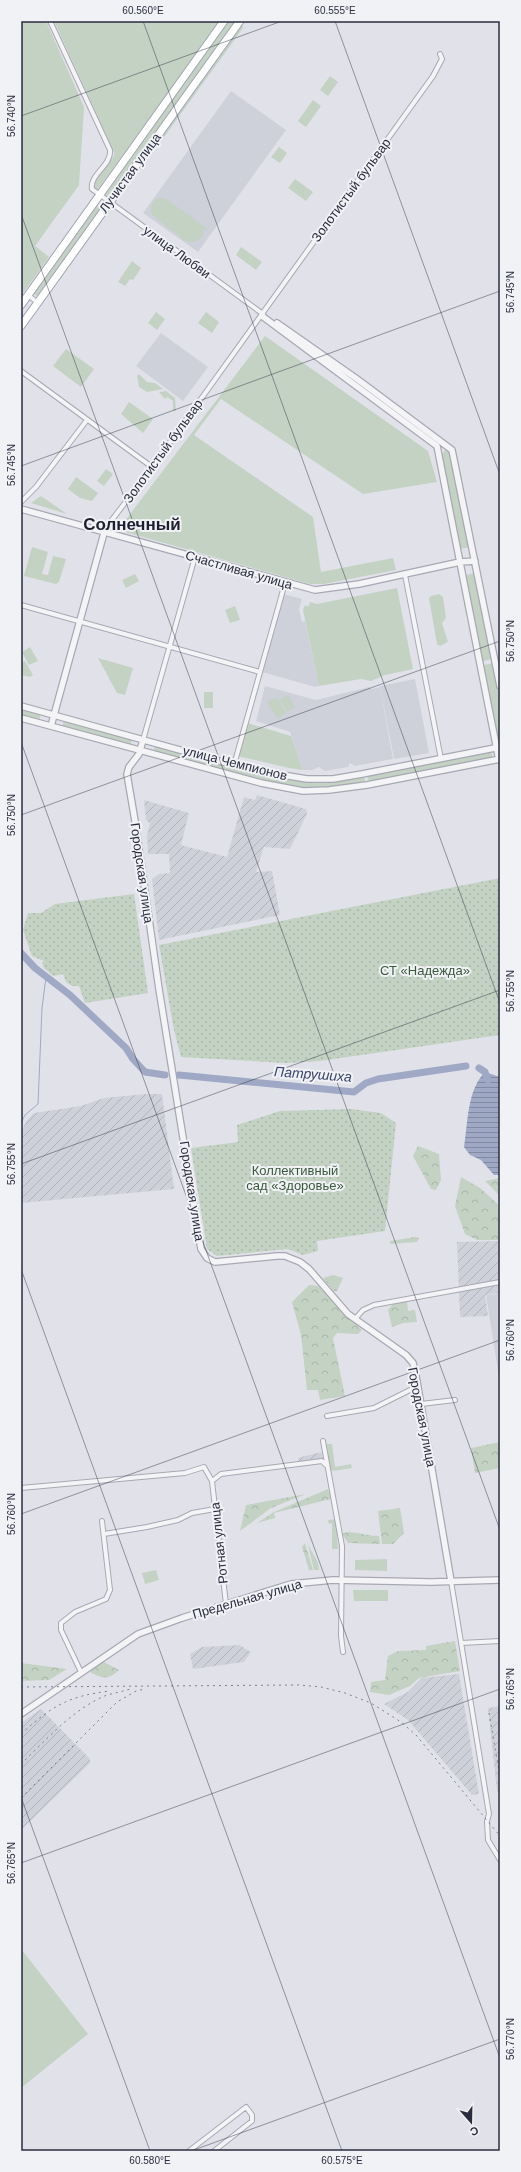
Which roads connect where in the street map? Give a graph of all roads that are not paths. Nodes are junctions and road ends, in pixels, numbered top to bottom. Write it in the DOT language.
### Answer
graph roads {
  1 [pos="50,21"];
  2 [pos="224,21"];
  3 [pos="240,21"];
  4 [pos="440,54"];
  5 [pos="99,196"];
  6 [pos="109,203"];
  7 [pos="28,295"];
  8 [pos="38,303"];
  9 [pos="21,305"];
  10 [pos="262,314"];
  11 [pos="21,326"];
  12 [pos="21,372"];
  13 [pos="87,420"];
  14 [pos="450,448"];
  15 [pos="439,454"];
  16 [pos="152,467"];
  17 [pos="21,502"];
  18 [pos="21,509"];
  19 [pos="104,533"];
  20 [pos="195,557"];
  21 [pos="475,561"];
  22 [pos="460,564"];
  23 [pos="408,574"];
  24 [pos="285,583"];
  25 [pos="21,605"];
  26 [pos="80,622"];
  27 [pos="170,647"];
  28 [pos="260,672"];
  29 [pos="500,686"];
  30 [pos="21,706"];
  31 [pos="54,715"];
  32 [pos="21,718"];
  33 [pos="51,726"];
  34 [pos="143,740"];
  35 [pos="498,747"];
  36 [pos="140,750"];
  37 [pos="441,759"];
  38 [pos="500,759"];
  39 [pos="234,765"];
  40 [pos="500,1282"];
  41 [pos="355,1319"];
  42 [pos="418,1386"];
  43 [pos="455,1400"];
  44 [pos="421,1404"];
  45 [pos="328,1416"];
  46 [pos="323,1441"];
  47 [pos="327,1466"];
  48 [pos="212,1481"];
  49 [pos="21,1488"];
  50 [pos="215,1509"];
  51 [pos="102,1521"];
  52 [pos="104,1534"];
  53 [pos="342,1580"];
  54 [pos="500,1580"];
  55 [pos="451,1581"];
  56 [pos="226,1604"];
  57 [pos="500,1641"];
  58 [pos="461,1643"];
  59 [pos="343,1652"];
  60 [pos="81,1672"];
  61 [pos="21,1714"];
  62 [pos="500,1860"];
  63 [pos="189,2151"];
  64 [pos="214,2151"];
  1 -- 5 [label="street"];
  2 -- 5 [label="main road, Лучистая улица"];
  3 -- 6 [label="main road, Лучистая улица"];
  4 -- 10 [label="street, Золотистый бульвар"];
  5 -- 6 [label="street, улица Любви"];
  5 -- 7 [label="main road, Лучистая улица"];
  6 -- 8 [label="main road, Лучистая улица"];
  6 -- 10 [label="street, улица Любви"];
  7 -- 8 [label="street"];
  7 -- 9 [label="main road, Лучистая улица"];
  8 -- 11 [label="main road, Лучистая улица"];
  10 -- 14 [label="street"];
  10 -- 15 [label="street"];
  10 -- 16 [label="street, Золотистый бульвар"];
  12 -- 13 [label="street"];
  13 -- 16 [label="street"];
  13 -- 17 [label="street"];
  14 -- 15 [label="street"];
  14 -- 21 [label="street"];
  15 -- 22 [label="street"];
  16 -- 19 [label="street, Золотистый бульвар"];
  18 -- 19 [label="street, Счастливая улица"];
  19 -- 20 [label="street, Счастливая улица"];
  19 -- 26 [label="street, Золотистый бульвар"];
  20 -- 24 [label="street, Счастливая улица"];
  20 -- 27 [label="street"];
  21 -- 22 [label="street, Счастливая улица"];
  21 -- 29 [label="street"];
  22 -- 23 [label="street, Счастливая улица"];
  22 -- 35 [label="street"];
  23 -- 24 [label="street, Счастливая улица"];
  23 -- 37 [label="street"];
  24 -- 28 [label="street"];
  25 -- 26 [label="street"];
  26 -- 27 [label="street"];
  26 -- 31 [label="street, Золотистый бульвар"];
  27 -- 28 [label="street"];
  27 -- 34 [label="street"];
  28 -- 39 [label="street"];
  30 -- 31 [label="street, улица Чемпионов"];
  31 -- 33 [label="street, Золотистый бульвар"];
  31 -- 34 [label="street, улица Чемпионов"];
  32 -- 33 [label="street, улица Чемпионов"];
  33 -- 36 [label="street, улица Чемпионов"];
  34 -- 36 [label="street, Городская улица"];
  34 -- 39 [label="street, улица Чемпионов"];
  35 -- 37 [label="street, улица Чемпионов"];
  35 -- 38 [label="street"];
  36 -- 38 [label="street, улица Чемпионов"];
  36 -- 41 [label="street, Городская улица"];
  37 -- 39 [label="street, улица Чемпионов"];
  40 -- 41 [label="street"];
  41 -- 42 [label="street, Городская улица"];
  42 -- 44 [label="street, Городская улица"];
  42 -- 45 [label="street"];
  43 -- 44 [label="street"];
  44 -- 55 [label="street, Городская улица"];
  46 -- 47 [label="street"];
  47 -- 48 [label="street"];
  47 -- 53 [label="street"];
  48 -- 49 [label="street"];
  48 -- 50 [label="street, Ротная улица"];
  50 -- 52 [label="street"];
  50 -- 56 [label="street, Ротная улица"];
  51 -- 52 [label="street"];
  52 -- 60 [label="street"];
  53 -- 55 [label="street, Предельная улица"];
  53 -- 56 [label="street, Предельная улица"];
  53 -- 59 [label="street"];
  54 -- 55 [label="street, Предельная улица"];
  55 -- 58 [label="street, Городская улица"];
  56 -- 60 [label="street, Предельная улица"];
  57 -- 58 [label="street"];
  58 -- 62 [label="street, Городская улица"];
  60 -- 61 [label="street, Предельная улица"];
  63 -- 64 [label="street"];
}
